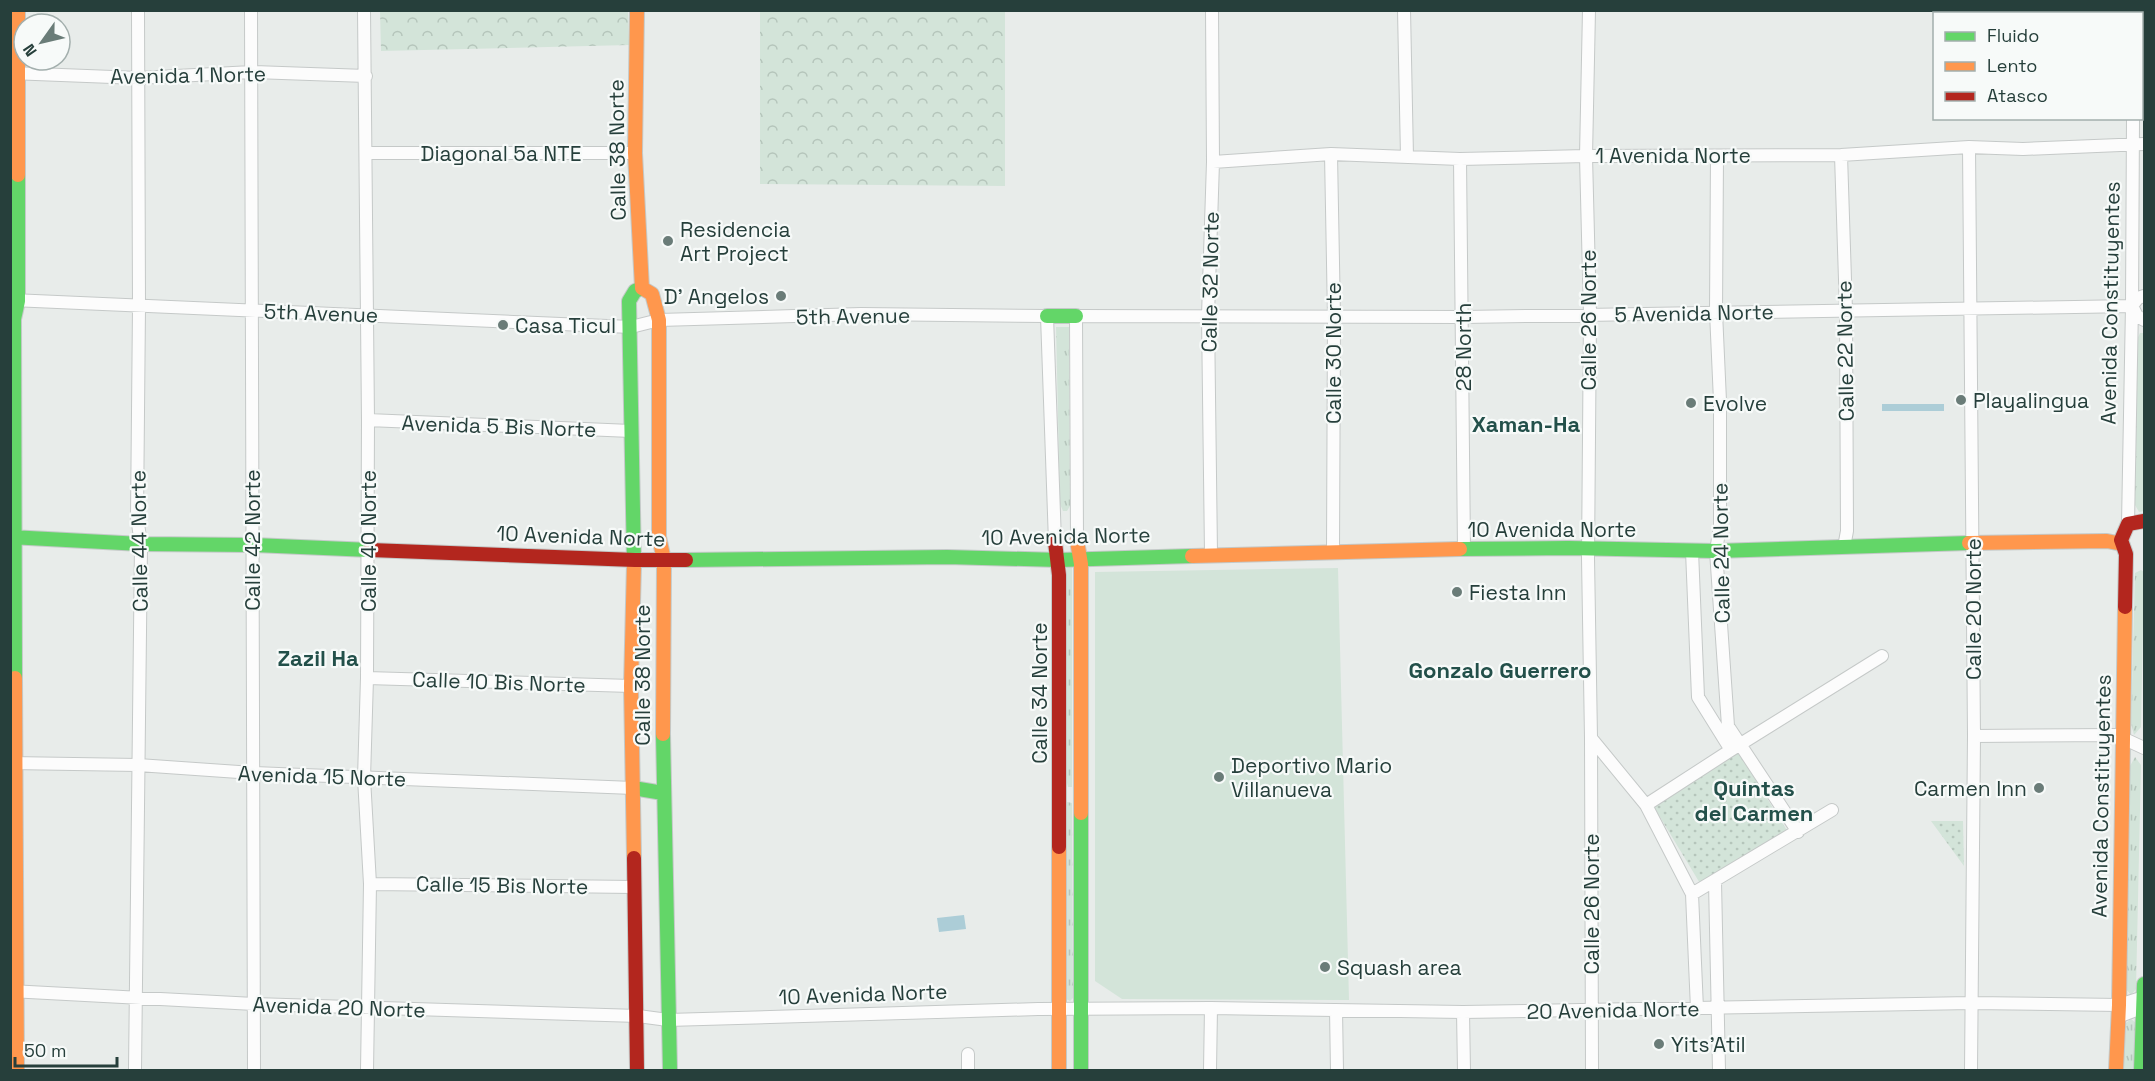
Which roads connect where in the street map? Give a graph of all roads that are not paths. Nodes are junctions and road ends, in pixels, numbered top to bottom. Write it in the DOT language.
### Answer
graph roads {
  1 [pos="18,10"];
  2 [pos="138,10"];
  3 [pos="251,10"];
  4 [pos="363,10"];
  5 [pos="636,10"];
  6 [pos="1212,10"];
  7 [pos="1404,10"];
  8 [pos="1589,10"];
  9 [pos="252,72"];
  10 [pos="14,73"];
  11 [pos="366,76"];
  12 [pos="138,78"];
  13 [pos="2133,120"];
  14 [pos="2139,144"];
  15 [pos="1969,147"];
  16 [pos="366,153"];
  17 [pos="635,153"];
  18 [pos="1331,154"];
  19 [pos="1841,155"];
  20 [pos="1586,156"];
  21 [pos="1717,156"];
  22 [pos="1407,157"];
  23 [pos="1460,159"];
  24 [pos="1213,162"];
  25 [pos="642,288"];
  26 [pos="2145,296"];
  27 [pos="14,300"];
  28 [pos="2132,306"];
  29 [pos="139,307"];
  30 [pos="1970,308"];
  31 [pos="253,310"];
  32 [pos="1846,310"];
  33 [pos="1716,312"];
  34 [pos="367,315"];
  35 [pos="1590,315"];
  36 [pos="1047,316"];
  37 [pos="1076,316"];
  38 [pos="1208,316"];
  39 [pos="1334,317"];
  40 [pos="1463,317"];
  41 [pos="12,319"];
  42 [pos="659,320"];
  43 [pos="2145,320"];
  44 [pos="631,327"];
  45 [pos="368,420"];
  46 [pos="631,431"];
  47 [pos="2145,521"];
  48 [pos="2128,524"];
  49 [pos="12,537"];
  50 [pos="1077,541"];
  51 [pos="1055,542"];
  52 [pos="1973,543"];
  53 [pos="141,544"];
  54 [pos="2122,544"];
  55 [pos="252,545"];
  56 [pos="1844,547"];
  57 [pos="1588,549"];
  58 [pos="368,550"];
  59 [pos="1464,550"];
  60 [pos="1333,551"];
  61 [pos="1692,551"];
  62 [pos="1716,551"];
  63 [pos="1211,554"];
  64 [pos="1081,559"];
  65 [pos="634,560"];
  66 [pos="664,560"];
  67 [pos="1059,560"];
  68 [pos="1882,656"];
  69 [pos="367,678"];
  70 [pos="631,686"];
  71 [pos="1974,736"];
  72 [pos="1591,738"];
  73 [pos="2123,738"];
  74 [pos="1735,747"];
  75 [pos="2145,748"];
  76 [pos="13,763"];
  77 [pos="138,765"];
  78 [pos="253,773"];
  79 [pos="364,778"];
  80 [pos="633,788"];
  81 [pos="663,792"];
  82 [pos="1060,793"];
  83 [pos="1080,794"];
  84 [pos="1647,805"];
  85 [pos="1832,810"];
  86 [pos="1798,832"];
  87 [pos="1715,882"];
  88 [pos="370,884"];
  89 [pos="634,887"];
  90 [pos="1692,894"];
  91 [pos="2145,984"];
  92 [pos="14,991"];
  93 [pos="2144,997"];
  94 [pos="135,998"];
  95 [pos="1971,1003"];
  96 [pos="254,1004"];
  97 [pos="2144,1007"];
  98 [pos="366,1008"];
  99 [pos="1210,1008"];
  100 [pos="1080,1009"];
  101 [pos="1697,1009"];
  102 [pos="1719,1009"];
  103 [pos="1058,1010"];
  104 [pos="1336,1010"];
  105 [pos="1591,1010"];
  106 [pos="2119,1011"];
  107 [pos="1463,1012"];
  108 [pos="638,1016"];
  109 [pos="668,1020"];
  110 [pos="968,1054"];
  111 [pos="17,1071"];
  112 [pos="135,1071"];
  113 [pos="254,1071"];
  114 [pos="367,1071"];
  115 [pos="638,1071"];
  116 [pos="669,1071"];
  117 [pos="968,1071"];
  118 [pos="1059,1071"];
  119 [pos="1081,1071"];
  120 [pos="1210,1071"];
  121 [pos="1337,1071"];
  122 [pos="1464,1071"];
  123 [pos="1592,1071"];
  124 [pos="1719,1071"];
  125 [pos="1971,1071"];
  126 [pos="2116,1071"];
  127 [pos="2141,1071"];
  1 -- 10 [label="main road"];
  2 -- 12 [label="street, Calle 44 Norte"];
  3 -- 9 [label="street, Calle 42 Norte"];
  4 -- 11 [label="street, Calle 40 Norte"];
  5 -- 17 [label="main road, Calle 38 Norte"];
  6 -- 24 [label="street, Calle 32 Norte"];
  7 -- 22 [label="street"];
  8 -- 20 [label="street, Calle 26 Norte"];
  9 -- 11 [label="street, Avenida 1 Norte"];
  9 -- 12 [label="street, Avenida 1 Norte"];
  9 -- 31 [label="street, Calle 42 Norte"];
  10 -- 12 [label="street, Avenida 1 Norte"];
  10 -- 27 [label="main road"];
  11 -- 16 [label="street, Calle 40 Norte"];
  12 -- 29 [label="street, Calle 44 Norte"];
  13 -- 14 [label="street, Avenida Constituyentes"];
  14 -- 15 [label="street, 1 Avenida Norte"];
  14 -- 28 [label="street, Avenida Constituyentes"];
  15 -- 19 [label="street, 1 Avenida Norte"];
  15 -- 30 [label="street, Calle 20 Norte"];
  16 -- 17 [label="street, Diagonal 5a NTE"];
  16 -- 34 [label="street, Calle 40 Norte"];
  17 -- 25 [label="main road, Calle 38 Norte"];
  18 -- 22 [label="street, 1 Avenida Norte"];
  18 -- 24 [label="street, 1 Avenida Norte"];
  18 -- 39 [label="street, Calle 30 Norte"];
  19 -- 21 [label="street, 1 Avenida Norte"];
  19 -- 32 [label="street, Calle 22 Norte"];
  20 -- 21 [label="street, 1 Avenida Norte"];
  20 -- 23 [label="street, 1 Avenida Norte"];
  20 -- 35 [label="street, Calle 26 Norte"];
  21 -- 33 [label="street, Calle 24 Norte"];
  22 -- 23 [label="street, 1 Avenida Norte"];
  23 -- 40 [label="street, 28 North"];
  24 -- 38 [label="street, Calle 32 Norte"];
  25 -- 42 [label="main road, Calle 38 Norte"];
  25 -- 44 [label="main road, Calle 38 Norte"];
  26 -- 28 [label="street"];
  27 -- 29 [label="street, 5th Avenue"];
  27 -- 41 [label="main road"];
  28 -- 30 [label="street, 5 Avenida Norte"];
  28 -- 43 [label="street"];
  28 -- 48 [label="street, Avenida Constituyentes"];
  29 -- 31 [label="street, 5th Avenue"];
  29 -- 53 [label="street, Calle 44 Norte"];
  30 -- 32 [label="street, 5 Avenida Norte"];
  30 -- 52 [label="street, Calle 20 Norte"];
  31 -- 34 [label="street, 5th Avenue"];
  31 -- 55 [label="street, Calle 42 Norte"];
  32 -- 33 [label="street, 5 Avenida Norte"];
  32 -- 56 [label="street, Calle 22 Norte"];
  33 -- 35 [label="street, 5 Avenida Norte"];
  33 -- 62 [label="street, Calle 24 Norte"];
  34 -- 44 [label="street, 5th Avenue"];
  34 -- 45 [label="street, Calle 40 Norte"];
  35 -- 40 [label="street, 5 Avenida Norte"];
  35 -- 57 [label="street, Calle 26 Norte"];
  36 -- 37 [label="main road"];
  36 -- 42 [label="street, 5th Avenue"];
  36 -- 51 [label="street, Calle 34 Norte"];
  37 -- 38 [label="street, 5 Avenida Norte"];
  37 -- 50 [label="street, Calle 34 Norte"];
  38 -- 39 [label="street, 5 Avenida Norte"];
  38 -- 63 [label="street, Calle 32 Norte"];
  39 -- 40 [label="street, 5 Avenida Norte"];
  39 -- 60 [label="street, Calle 30 Norte"];
  40 -- 59 [label="street, 28 North"];
  41 -- 49 [label="main road"];
  42 -- 44 [label="street, 5th Avenue"];
  42 -- 66 [label="main road, Calle 38 Norte"];
  44 -- 46 [label="main road, Calle 38 Norte"];
  45 -- 46 [label="street, Avenida 5 Bis Norte"];
  45 -- 58 [label="street, Calle 40 Norte"];
  46 -- 65 [label="main road, Calle 38 Norte"];
  47 -- 48 [label="main road"];
  48 -- 54 [label="main road, Avenida Constituyentes"];
  49 -- 53 [label="main road, 10 Avenida Norte"];
  49 -- 76 [label="main road"];
  50 -- 64 [label="main road, Calle 34 Norte"];
  51 -- 67 [label="main road, Calle 34 Norte"];
  52 -- 54 [label="main road, 10 Avenida Norte"];
  52 -- 56 [label="main road, 10 Avenida Norte"];
  52 -- 71 [label="street, Calle 20 Norte"];
  53 -- 55 [label="main road, 10 Avenida Norte"];
  53 -- 77 [label="street, Calle 44 Norte"];
  54 -- 73 [label="main road, Avenida Constituyentes"];
  55 -- 58 [label="main road, 10 Avenida Norte"];
  55 -- 78 [label="street, Calle 42 Norte"];
  56 -- 62 [label="main road, 10 Avenida Norte"];
  57 -- 59 [label="main road, 10 Avenida Norte"];
  57 -- 61 [label="main road, 10 Avenida Norte"];
  57 -- 72 [label="street, Calle 26 Norte"];
  58 -- 65 [label="main road, 10 Avenida Norte"];
  58 -- 69 [label="street, Calle 40 Norte"];
  59 -- 60 [label="main road, 10 Avenida Norte"];
  60 -- 63 [label="main road, 10 Avenida Norte"];
  61 -- 62 [label="main road, 10 Avenida Norte"];
  61 -- 74 [label="street, Calle 24 Norte"];
  62 -- 74 [label="street, Calle 24 Norte"];
  63 -- 64 [label="main road, 10 Avenida Norte"];
  64 -- 67 [label="main road, 10 Avenida Norte"];
  64 -- 83 [label="main road, Calle 34 Norte"];
  65 -- 66 [label="main road, 10 Avenida Norte"];
  65 -- 70 [label="main road, Calle 38 Norte"];
  66 -- 67 [label="main road, 10 Avenida Norte"];
  66 -- 81 [label="main road, Calle 38 Norte"];
  67 -- 82 [label="main road, Calle 34 Norte"];
  68 -- 74 [label="street"];
  69 -- 70 [label="street, Calle 10 Bis Norte"];
  69 -- 79 [label="street, Calle 40 Norte"];
  70 -- 80 [label="main road, Calle 38 Norte"];
  71 -- 73 [label="street"];
  71 -- 95 [label="street, Calle 20 Norte"];
  72 -- 84 [label="street"];
  72 -- 105 [label="street, Calle 26 Norte"];
  73 -- 75 [label="street"];
  73 -- 106 [label="main road, Avenida Constituyentes"];
  74 -- 84 [label="street"];
  74 -- 86 [label="street, Calle 24 Norte"];
  76 -- 77 [label="street, Avenida 15 Norte"];
  76 -- 92 [label="main road"];
  77 -- 78 [label="street, Avenida 15 Norte"];
  77 -- 94 [label="street, Calle 44 Norte"];
  78 -- 79 [label="street, Avenida 15 Norte"];
  78 -- 96 [label="street, Calle 42 Norte"];
  79 -- 80 [label="street, Avenida 15 Norte"];
  79 -- 88 [label="street, Calle 40 Norte"];
  80 -- 81 [label="main road"];
  80 -- 89 [label="main road, Calle 38 Norte"];
  81 -- 109 [label="main road, Calle 38 Norte"];
  82 -- 83 [label="main road"];
  82 -- 103 [label="main road, Calle 34 Norte"];
  83 -- 100 [label="main road, Calle 34 Norte"];
  84 -- 90 [label="street"];
  85 -- 86 [label="street"];
  86 -- 87 [label="street"];
  87 -- 90 [label="street"];
  87 -- 102 [label="street"];
  88 -- 89 [label="street, Calle 15 Bis Norte"];
  88 -- 98 [label="street, Calle 40 Norte"];
  89 -- 108 [label="main road, Calle 38 Norte"];
  90 -- 101 [label="street"];
  91 -- 93 [label="main road"];
  92 -- 94 [label="street, Avenida 20 Norte"];
  92 -- 111 [label="main road"];
  93 -- 97 [label="main road"];
  93 -- 106 [label="street, 20 Avenida Norte"];
  94 -- 96 [label="street, Avenida 20 Norte"];
  94 -- 112 [label="street, Calle 44 Norte"];
  95 -- 102 [label="street, 20 Avenida Norte"];
  95 -- 106 [label="street, 20 Avenida Norte"];
  95 -- 125 [label="street, Calle 20 Norte"];
  96 -- 98 [label="street, Avenida 20 Norte"];
  96 -- 113 [label="street, Calle 42 Norte"];
  97 -- 106 [label="street, 20 Avenida Norte"];
  97 -- 127 [label="main road"];
  98 -- 108 [label="street, Avenida 20 Norte"];
  98 -- 114 [label="street, Calle 40 Norte"];
  99 -- 100 [label="street, 20 Avenida Norte"];
  99 -- 104 [label="street, 20 Avenida Norte"];
  99 -- 120 [label="street"];
  100 -- 103 [label="street"];
  100 -- 119 [label="main road, Calle 34 Norte"];
  101 -- 102 [label="street, 20 Avenida Norte"];
  101 -- 105 [label="street, 20 Avenida Norte"];
  102 -- 124 [label="street"];
  103 -- 109 [label="street, 10 Avenida Norte"];
  103 -- 118 [label="main road, Calle 34 Norte"];
  104 -- 107 [label="street, 20 Avenida Norte"];
  104 -- 121 [label="street"];
  105 -- 107 [label="street, 20 Avenida Norte"];
  105 -- 123 [label="street, Calle 26 Norte"];
  106 -- 126 [label="main road, Avenida Constituyentes"];
  107 -- 122 [label="street"];
  108 -- 109 [label="street, Avenida 20 Norte"];
  108 -- 115 [label="main road, Calle 38 Norte"];
  109 -- 116 [label="main road, Calle 38 Norte"];
  110 -- 117 [label="street"];
}
